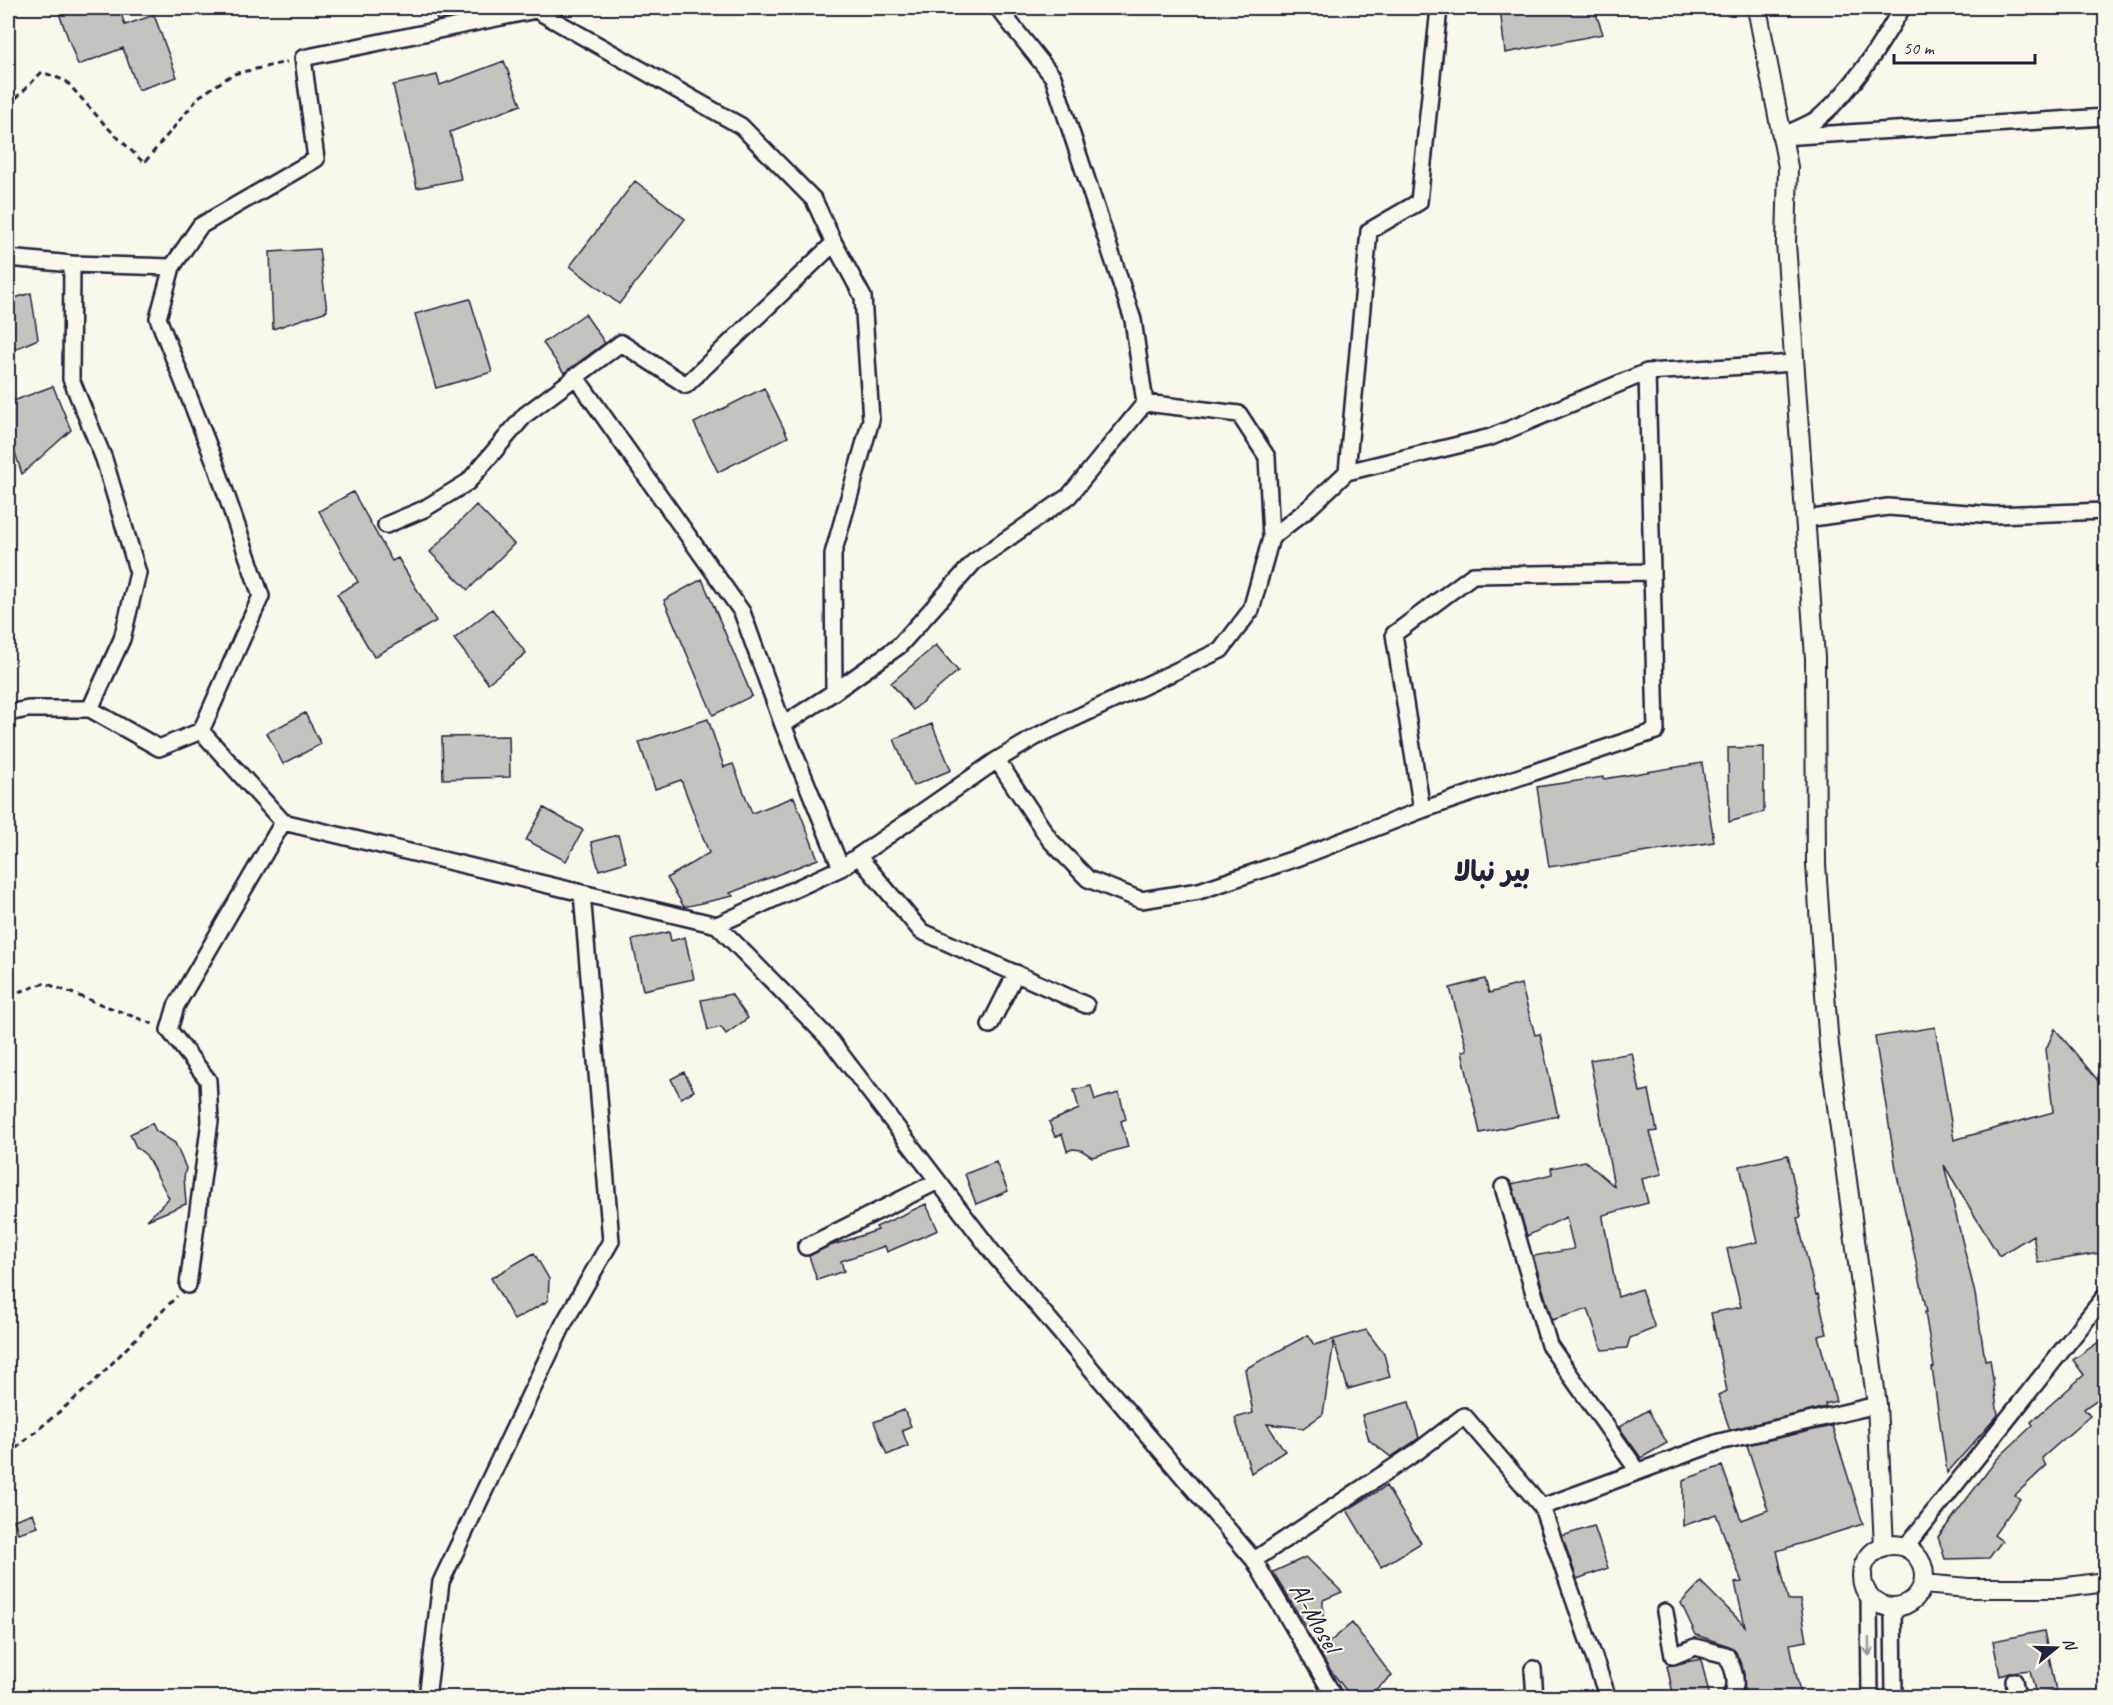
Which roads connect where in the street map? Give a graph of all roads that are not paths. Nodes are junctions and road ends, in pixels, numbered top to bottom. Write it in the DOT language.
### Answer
graph roads {
  1 [pos="998,8"];
  2 [pos="1439,8"];
  3 [pos="1757,8"];
  4 [pos="1902,8"];
  5 [pos="536,9"];
  6 [pos="2106,117"];
  7 [pos="1781,137"];
  8 [pos="834,243"];
  9 [pos="8,258"];
  10 [pos="72,264"];
  11 [pos="172,267"];
  12 [pos="1794,363"];
  13 [pos="1647,372"];
  14 [pos="575,376"];
  15 [pos="1144,403"];
  16 [pos="1347,472"];
  17 [pos="2106,511"];
  18 [pos="1806,519"];
  19 [pos="386,525"];
  20 [pos="1271,538"];
  21 [pos="1652,572"];
  22 [pos="834,692"];
  23 [pos="90,709"];
  24 [pos="8,713"];
  25 [pos="783,725"];
  26 [pos="201,732"];
  27 [pos="998,760"];
  28 [pos="1422,810"];
  29 [pos="284,822"];
  30 [pos="858,856"];
  31 [pos="841,867"];
  32 [pos="582,893"];
  33 [pos="717,925"];
  34 [pos="1016,973"];
  35 [pos="1086,1005"];
  36 [pos="990,1026"];
  37 [pos="938,1181"];
  38 [pos="1503,1187"];
  39 [pos="806,1246"];
  40 [pos="188,1285"];
  41 [pos="2106,1295"];
  42 [pos="1876,1405"];
  43 [pos="1638,1471"];
  44 [pos="1542,1507"];
  45 [pos="1884,1546"];
  46 [pos="1905,1548"];
  47 [pos="1254,1560"];
  48 [pos="2106,1582"];
  49 [pos="1923,1584"];
  50 [pos="1869,1596"];
  51 [pos="1893,1607"];
  52 [pos="1665,1612"];
  53 [pos="1533,1669"];
  54 [pos="2013,1681"];
  55 [pos="427,1698"];
  56 [pos="1335,1698"];
  57 [pos="1535,1698"];
  58 [pos="1608,1698"];
  59 [pos="1730,1698"];
  60 [pos="1870,1698"];
  61 [pos="1894,1698"];
  62 [pos="2017,1698"];
  1 -- 15 [label="street"];
  2 -- 16 [label="street"];
  3 -- 7 [label="street"];
  4 -- 7 [label="street"];
  5 -- 8 [label="street"];
  5 -- 11 [label="street"];
  6 -- 7 [label="street"];
  7 -- 12 [label="street"];
  8 -- 14 [label="street"];
  8 -- 22 [label="street"];
  9 -- 10 [label="street"];
  10 -- 11 [label="street"];
  10 -- 23 [label="street"];
  11 -- 26 [label="street"];
  12 -- 13 [label="street"];
  12 -- 18 [label="street"];
  13 -- 16 [label="street"];
  13 -- 21 [label="street"];
  14 -- 19 [label="street"];
  14 -- 25 [label="street"];
  15 -- 20 [label="street"];
  15 -- 22 [label="street"];
  16 -- 20 [label="street"];
  17 -- 18 [label="street"];
  18 -- 42 [label="street"];
  20 -- 27 [label="street"];
  21 -- 28 [label="street"];
  21 -- 28 [label="street"];
  22 -- 25 [label="street"];
  23 -- 24 [label="street"];
  23 -- 26 [label="street"];
  25 -- 31 [label="street"];
  26 -- 29 [label="street"];
  27 -- 28 [label="street"];
  27 -- 30 [label="street"];
  29 -- 32 [label="street"];
  29 -- 40 [label="street"];
  30 -- 31 [label="street"];
  30 -- 34 [label="street"];
  31 -- 33 [label="street"];
  32 -- 33 [label="street"];
  32 -- 55 [label="street"];
  33 -- 37 [label="street, Al-Mosel"];
  34 -- 35 [label="street"];
  34 -- 36 [label="street"];
  37 -- 39 [label="street"];
  37 -- 47 [label="street, Al-Mosel"];
  38 -- 43 [label="street"];
  41 -- 46 [label="street"];
  42 -- 43 [label="street"];
  42 -- 45 [label="street"];
  43 -- 44 [label="street"];
  44 -- 47 [label="street"];
  44 -- 58 [label="street"];
  45 -- 46 [label="street"];
  45 -- 50 [label="street"];
  46 -- 49 [label="street"];
  47 -- 56 [label="street, Al-Mosel"];
  48 -- 49 [label="street"];
  49 -- 51 [label="street"];
  50 -- 51 [label="street"];
  50 -- 60 [label="street, one-way"];
  51 -- 61 [label="street"];
  52 -- 59 [label="street"];
  53 -- 57 [label="street"];
  54 -- 62 [label="street"];
}
